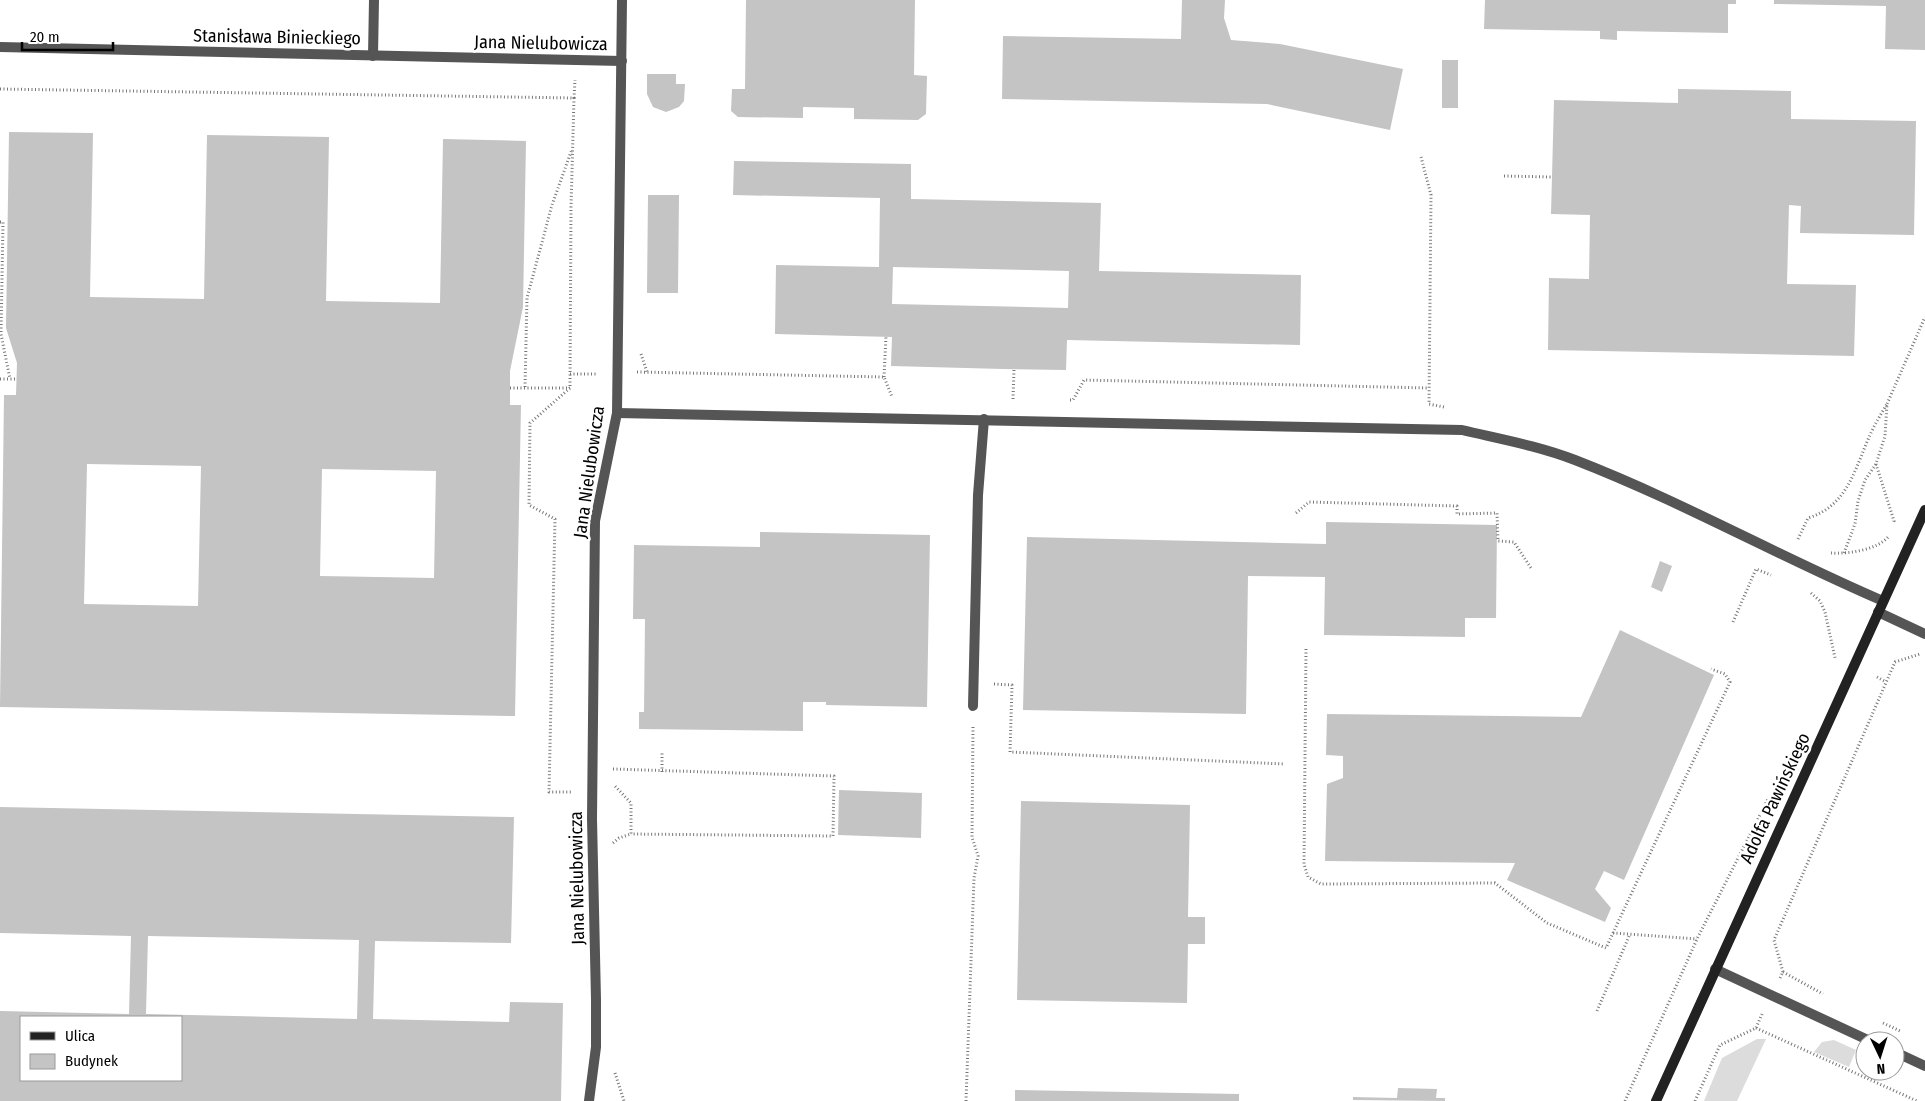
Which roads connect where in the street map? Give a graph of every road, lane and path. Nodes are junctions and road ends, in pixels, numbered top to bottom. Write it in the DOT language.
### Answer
graph roads {
  1 [pos="374,0"];
  2 [pos="622,0"];
  3 [pos="0,47"];
  4 [pos="373,56"];
  5 [pos="622,61"];
  6 [pos="575,76"];
  7 [pos="0,89"];
  8 [pos="574,98"];
  9 [pos="573,146"];
  10 [pos="1421,157"];
  11 [pos="1504,176"];
  12 [pos="1552,177"];
  13 [pos="0,222"];
  14 [pos="1925,318"];
  15 [pos="886,336"];
  16 [pos="1014,369"];
  17 [pos="616,373"];
  18 [pos="570,374"];
  19 [pos="884,377"];
  20 [pos="0,379"];
  21 [pos="10,379"];
  22 [pos="16,379"];
  23 [pos="525,387"];
  24 [pos="510,388"];
  25 [pos="570,388"];
  26 [pos="1428,388"];
  27 [pos="901,398"];
  28 [pos="1004,399"];
  29 [pos="1013,399"];
  30 [pos="1023,400"];
  31 [pos="1063,400"];
  32 [pos="1887,404"];
  33 [pos="1445,407"];
  34 [pos="616,413"];
  35 [pos="984,419"];
  36 [pos="1876,464"];
  37 [pos="1925,510"];
  38 [pos="1296,513"];
  39 [pos="555,519"];
  40 [pos="1804,543"];
  41 [pos="1828,553"];
  42 [pos="1844,554"];
  43 [pos="1530,568"];
  44 [pos="1778,578"];
  45 [pos="1809,592"];
  46 [pos="1883,601"];
  47 [pos="1878,612"];
  48 [pos="1733,622"];
  49 [pos="1925,634"];
  50 [pos="1306,649"];
  51 [pos="1925,649"];
  52 [pos="1831,667"];
  53 [pos="1711,669"];
  54 [pos="1876,677"];
  55 [pos="1886,682"];
  56 [pos="974,683"];
  57 [pos="973,706"];
  58 [pos="662,752"];
  59 [pos="1285,764"];
  60 [pos="610,769"];
  61 [pos="662,772"];
  62 [pos="1769,797"];
  63 [pos="631,834"];
  64 [pos="1613,933"];
  65 [pos="1630,934"];
  66 [pos="1698,939"];
  67 [pos="1715,969"];
  68 [pos="1780,978"];
  69 [pos="1597,1011"];
  70 [pos="1763,1012"];
  71 [pos="1756,1028"];
  72 [pos="1855,1034"];
  73 [pos="1905,1057"];
  74 [pos="1925,1066"];
  75 [pos="589,1101"];
  76 [pos="966,1101"];
  77 [pos="1625,1101"];
  78 [pos="1656,1101"];
  79 [pos="1695,1101"];
  80 [pos="1917,1101"];
  1 -- 4 [label="street"];
  2 -- 5 [label="street"];
  3 -- 4 [label="street, Stanisława Binieckiego"];
  4 -- 5 [label="street, Jana Nielubowicza"];
  5 -- 17 [label="street, Jana Nielubowicza"];
  6 -- 8 [label="path"];
  7 -- 8 [label="path"];
  8 -- 9 [label="path"];
  9 -- 18 [label="path"];
  9 -- 23 [label="path"];
  10 -- 26 [label="path"];
  11 -- 12 [label="path"];
  13 -- 21 [label="path"];
  14 -- 32 [label="path"];
  15 -- 19 [label="path"];
  16 -- 29 [label="path"];
  17 -- 18 [label="path"];
  17 -- 19 [label="path"];
  17 -- 34 [label="street, Jana Nielubowicza"];
  18 -- 25 [label="path"];
  19 -- 27 [label="path"];
  20 -- 21 [label="path"];
  21 -- 22 [label="path"];
  23 -- 24 [label="path"];
  23 -- 25 [label="path"];
  25 -- 39 [label="path"];
  26 -- 31 [label="path"];
  26 -- 33 [label="path"];
  28 -- 29 [label="path"];
  29 -- 30 [label="path"];
  32 -- 36 [label="path"];
  32 -- 40 [label="path"];
  34 -- 35 [label="street"];
  34 -- 75 [label="street, Jana Nielubowicza"];
  35 -- 46 [label="street"];
  35 -- 56 [label="street"];
  36 -- 42 [label="path"];
  36 -- 42 [label="path"];
  37 -- 46 [label="street, Adolfa Pawińskiego"];
  38 -- 43 [label="path"];
  41 -- 42 [label="path"];
  44 -- 48 [label="path"];
  45 -- 52 [label="path"];
  46 -- 47 [label="street, Adolfa Pawińskiego"];
  47 -- 49 [label="street"];
  47 -- 67 [label="street, Adolfa Pawińskiego"];
  50 -- 64 [label="path"];
  51 -- 55 [label="path"];
  53 -- 64 [label="path"];
  54 -- 55 [label="path"];
  55 -- 68 [label="path"];
  56 -- 57 [label="street"];
  56 -- 59 [label="path"];
  57 -- 76 [label="path"];
  58 -- 61 [label="path"];
  60 -- 61 [label="path"];
  61 -- 63 [label="path"];
  62 -- 66 [label="path"];
  64 -- 65 [label="path"];
  65 -- 66 [label="path"];
  65 -- 69 [label="path"];
  66 -- 77 [label="path"];
  67 -- 72 [label="street"];
  67 -- 78 [label="street, Adolfa Pawińskiego"];
  70 -- 71 [label="path"];
  71 -- 79 [label="path"];
  71 -- 80 [label="path"];
  73 -- 74 [label="street"];
}
